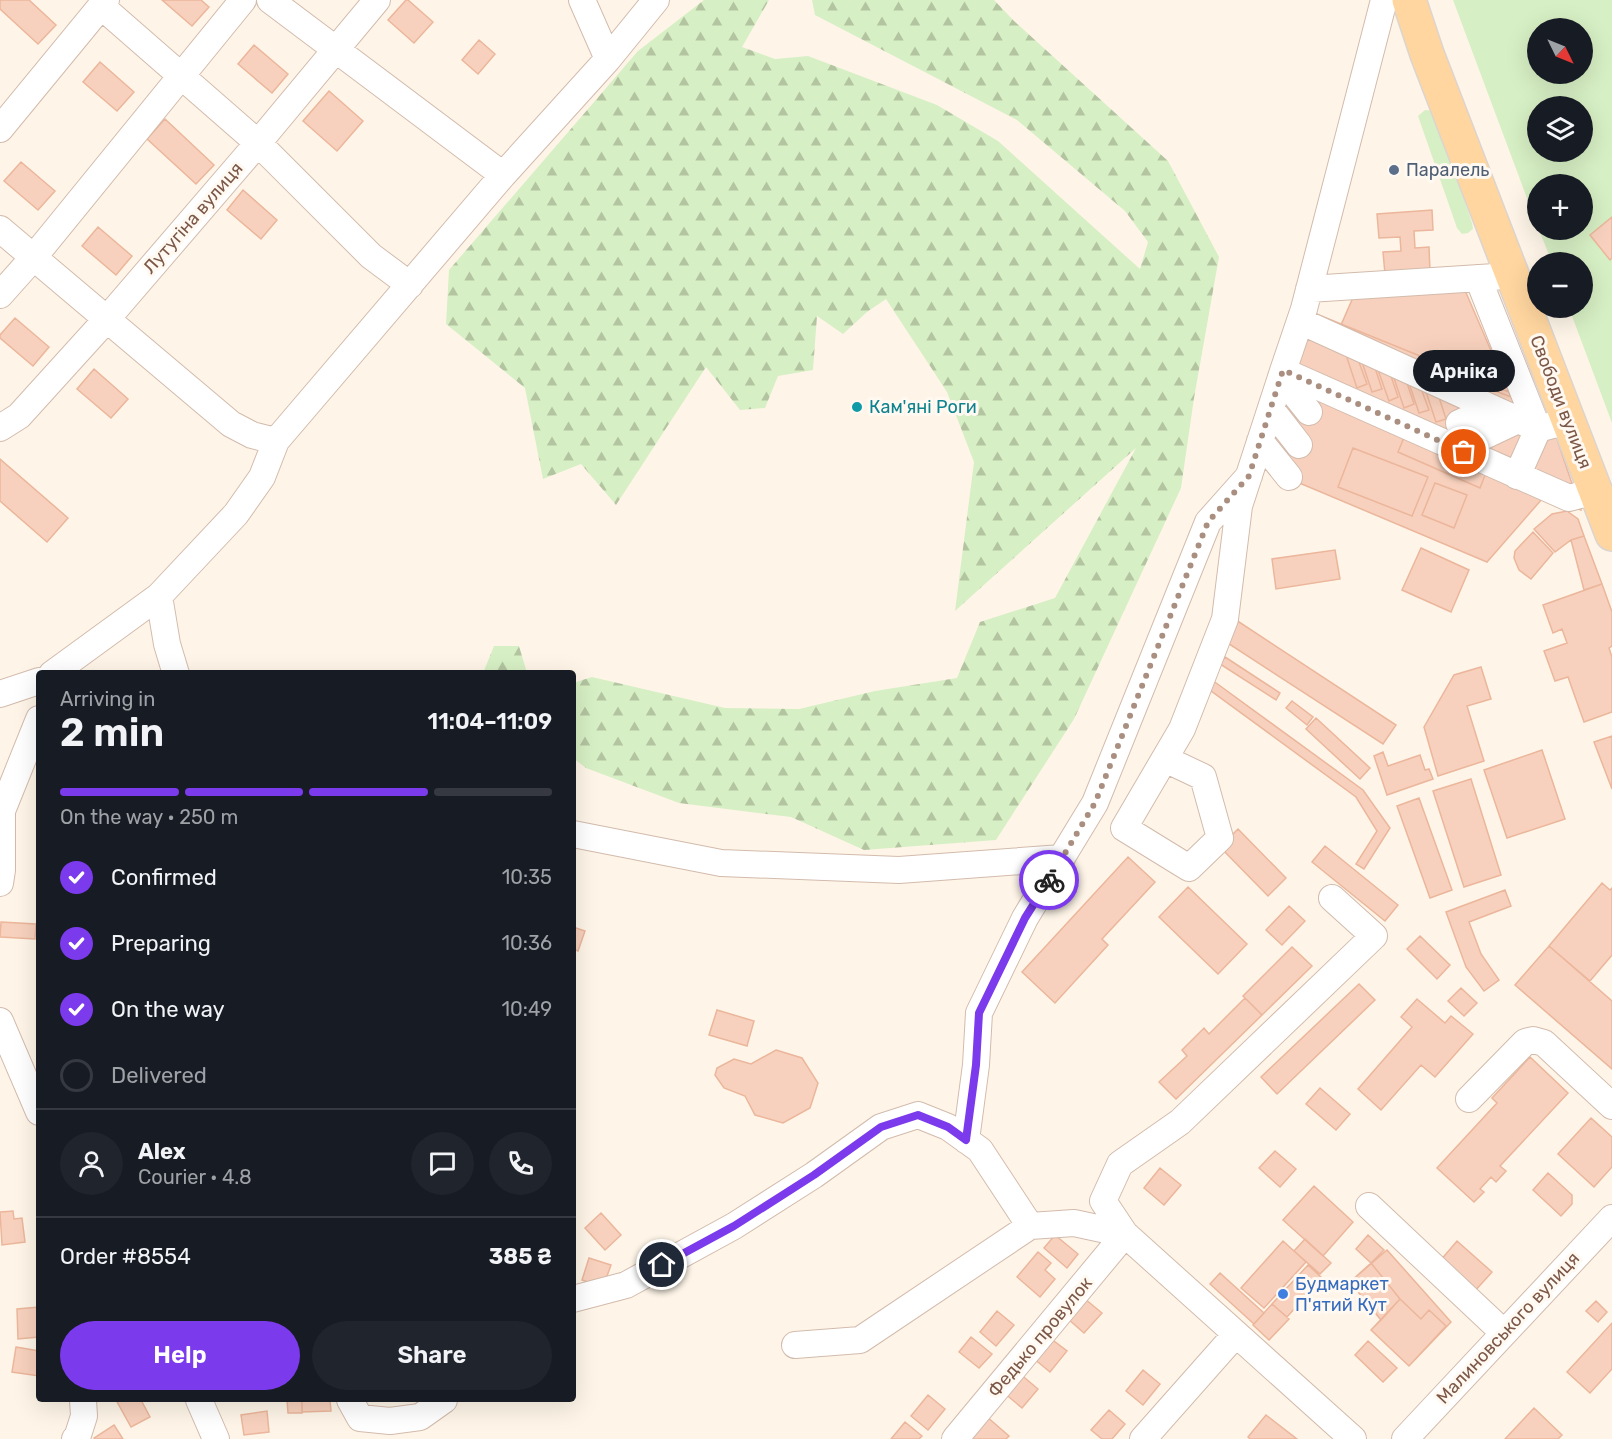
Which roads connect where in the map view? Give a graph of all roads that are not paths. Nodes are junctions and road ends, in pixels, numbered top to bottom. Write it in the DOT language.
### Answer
graph roads {
  1 [pos="243,0"];
  2 [pos="270,0"];
  3 [pos="377,0"];
  4 [pos="582,0"];
  5 [pos="656,0"];
  6 [pos="1384,0"];
  7 [pos="1409,0"];
  8 [pos="104,3"];
  9 [pos="337,49"];
  10 [pos="608,59"];
  11 [pos="180,75"];
  12 [pos="0,129"];
  13 [pos="258,143"];
  14 [pos="503,175"];
  15 [pos="0,229"];
  16 [pos="33,258"];
  17 [pos="1512,276"];
  18 [pos="1478,278"];
  19 [pos="410,285"];
  20 [pos="1309,289"];
  21 [pos="0,295"];
  22 [pos="106,320"];
  23 [pos="1300,321"];
  24 [pos="1273,402"];
  25 [pos="1524,419"];
  26 [pos="0,428"];
  27 [pos="1471,430"];
  28 [pos="276,441"];
  29 [pos="1299,444"];
  30 [pos="1511,473"];
  31 [pos="1249,476"];
  32 [pos="1595,492"];
  33 [pos="1612,534"];
  34 [pos="159,596"];
  35 [pos="58,670"];
  36 [pos="176,670"];
  37 [pos="36,681"];
  38 [pos="0,694"];
  39 [pos="36,727"];
  40 [pos="1165,759"];
  41 [pos="576,835"];
  42 [pos="1062,858"];
  43 [pos="0,883"];
  44 [pos="1332,898"];
  45 [pos="0,1021"];
  46 [pos="36,1097"];
  47 [pos="1469,1099"];
  48 [pos="1612,1106"];
  49 [pos="966,1140"];
  50 [pos="1103,1201"];
  51 [pos="1369,1206"];
  52 [pos="1612,1218"];
  53 [pos="1074,1223"];
  54 [pos="1030,1226"];
  55 [pos="1125,1234"];
  56 [pos="576,1298"];
  57 [pos="1236,1334"];
  58 [pos="1504,1334"];
  59 [pos="795,1346"];
  60 [pos="83,1402"];
  61 [pos="200,1402"];
  62 [pos="351,1402"];
  63 [pos="441,1402"];
  64 [pos="75,1439"];
  65 [pos="216,1439"];
  66 [pos="955,1439"];
  67 [pos="1143,1439"];
  68 [pos="1353,1439"];
  69 [pos="1405,1439"];
  1 -- 11 [label="street"];
  2 -- 9 [label="street"];
  3 -- 9 [label="street, Лутугіна вулиця"];
  4 -- 10 [label="street"];
  5 -- 10 [label="street"];
  6 -- 20 [label="street"];
  7 -- 17 [label="main road, Свободи вулиця"];
  8 -- 11 [label="street"];
  8 -- 12 [label="street"];
  9 -- 13 [label="street, Лутугіна вулиця"];
  9 -- 14 [label="street"];
  10 -- 14 [label="street"];
  11 -- 13 [label="street"];
  11 -- 16 [label="street"];
  13 -- 19 [label="street"];
  13 -- 22 [label="street, Лутугіна вулиця"];
  14 -- 19 [label="street"];
  15 -- 16 [label="street"];
  16 -- 21 [label="street"];
  16 -- 22 [label="street"];
  17 -- 18 [label="street"];
  17 -- 25 [label="main road, Свободи вулиця"];
  18 -- 20 [label="street"];
  18 -- 25 [label="street"];
  19 -- 28 [label="street"];
  20 -- 23 [label="street"];
  22 -- 26 [label="street, Лутугіна вулиця"];
  22 -- 28 [label="street"];
  23 -- 24 [label="street"];
  23 -- 25 [label="street"];
  24 -- 29 [label="street"];
  24 -- 29 [label="street"];
  24 -- 29 [label="street"];
  24 -- 30 [label="street"];
  24 -- 31 [label="street"];
  25 -- 27 [label="street"];
  25 -- 30 [label="street"];
  25 -- 32 [label="main road, Свободи вулиця"];
  28 -- 34 [label="street"];
  30 -- 32 [label="street"];
  31 -- 40 [label="street"];
  31 -- 42 [label="street"];
  32 -- 33 [label="main road, Свободи вулиця"];
  34 -- 35 [label="street"];
  34 -- 36 [label="street"];
  37 -- 38 [label="street"];
  39 -- 43 [label="street"];
  41 -- 42 [label="street"];
  42 -- 49 [label="street"];
  44 -- 50 [label="street"];
  45 -- 46 [label="street"];
  47 -- 48 [label="street"];
  49 -- 54 [label="street"];
  49 -- 56 [label="street"];
  50 -- 53 [label="street"];
  50 -- 55 [label="street"];
  51 -- 58 [label="street"];
  52 -- 58 [label="street, Малиновського вулиця"];
  53 -- 54 [label="street"];
  53 -- 55 [label="street"];
  54 -- 59 [label="street"];
  55 -- 57 [label="street"];
  55 -- 66 [label="street, Федько провулок"];
  57 -- 67 [label="street"];
  57 -- 68 [label="street"];
  58 -- 69 [label="street, Малиновського вулиця"];
  60 -- 64 [label="street"];
  61 -- 65 [label="street"];
  62 -- 63 [label="street"];
}
